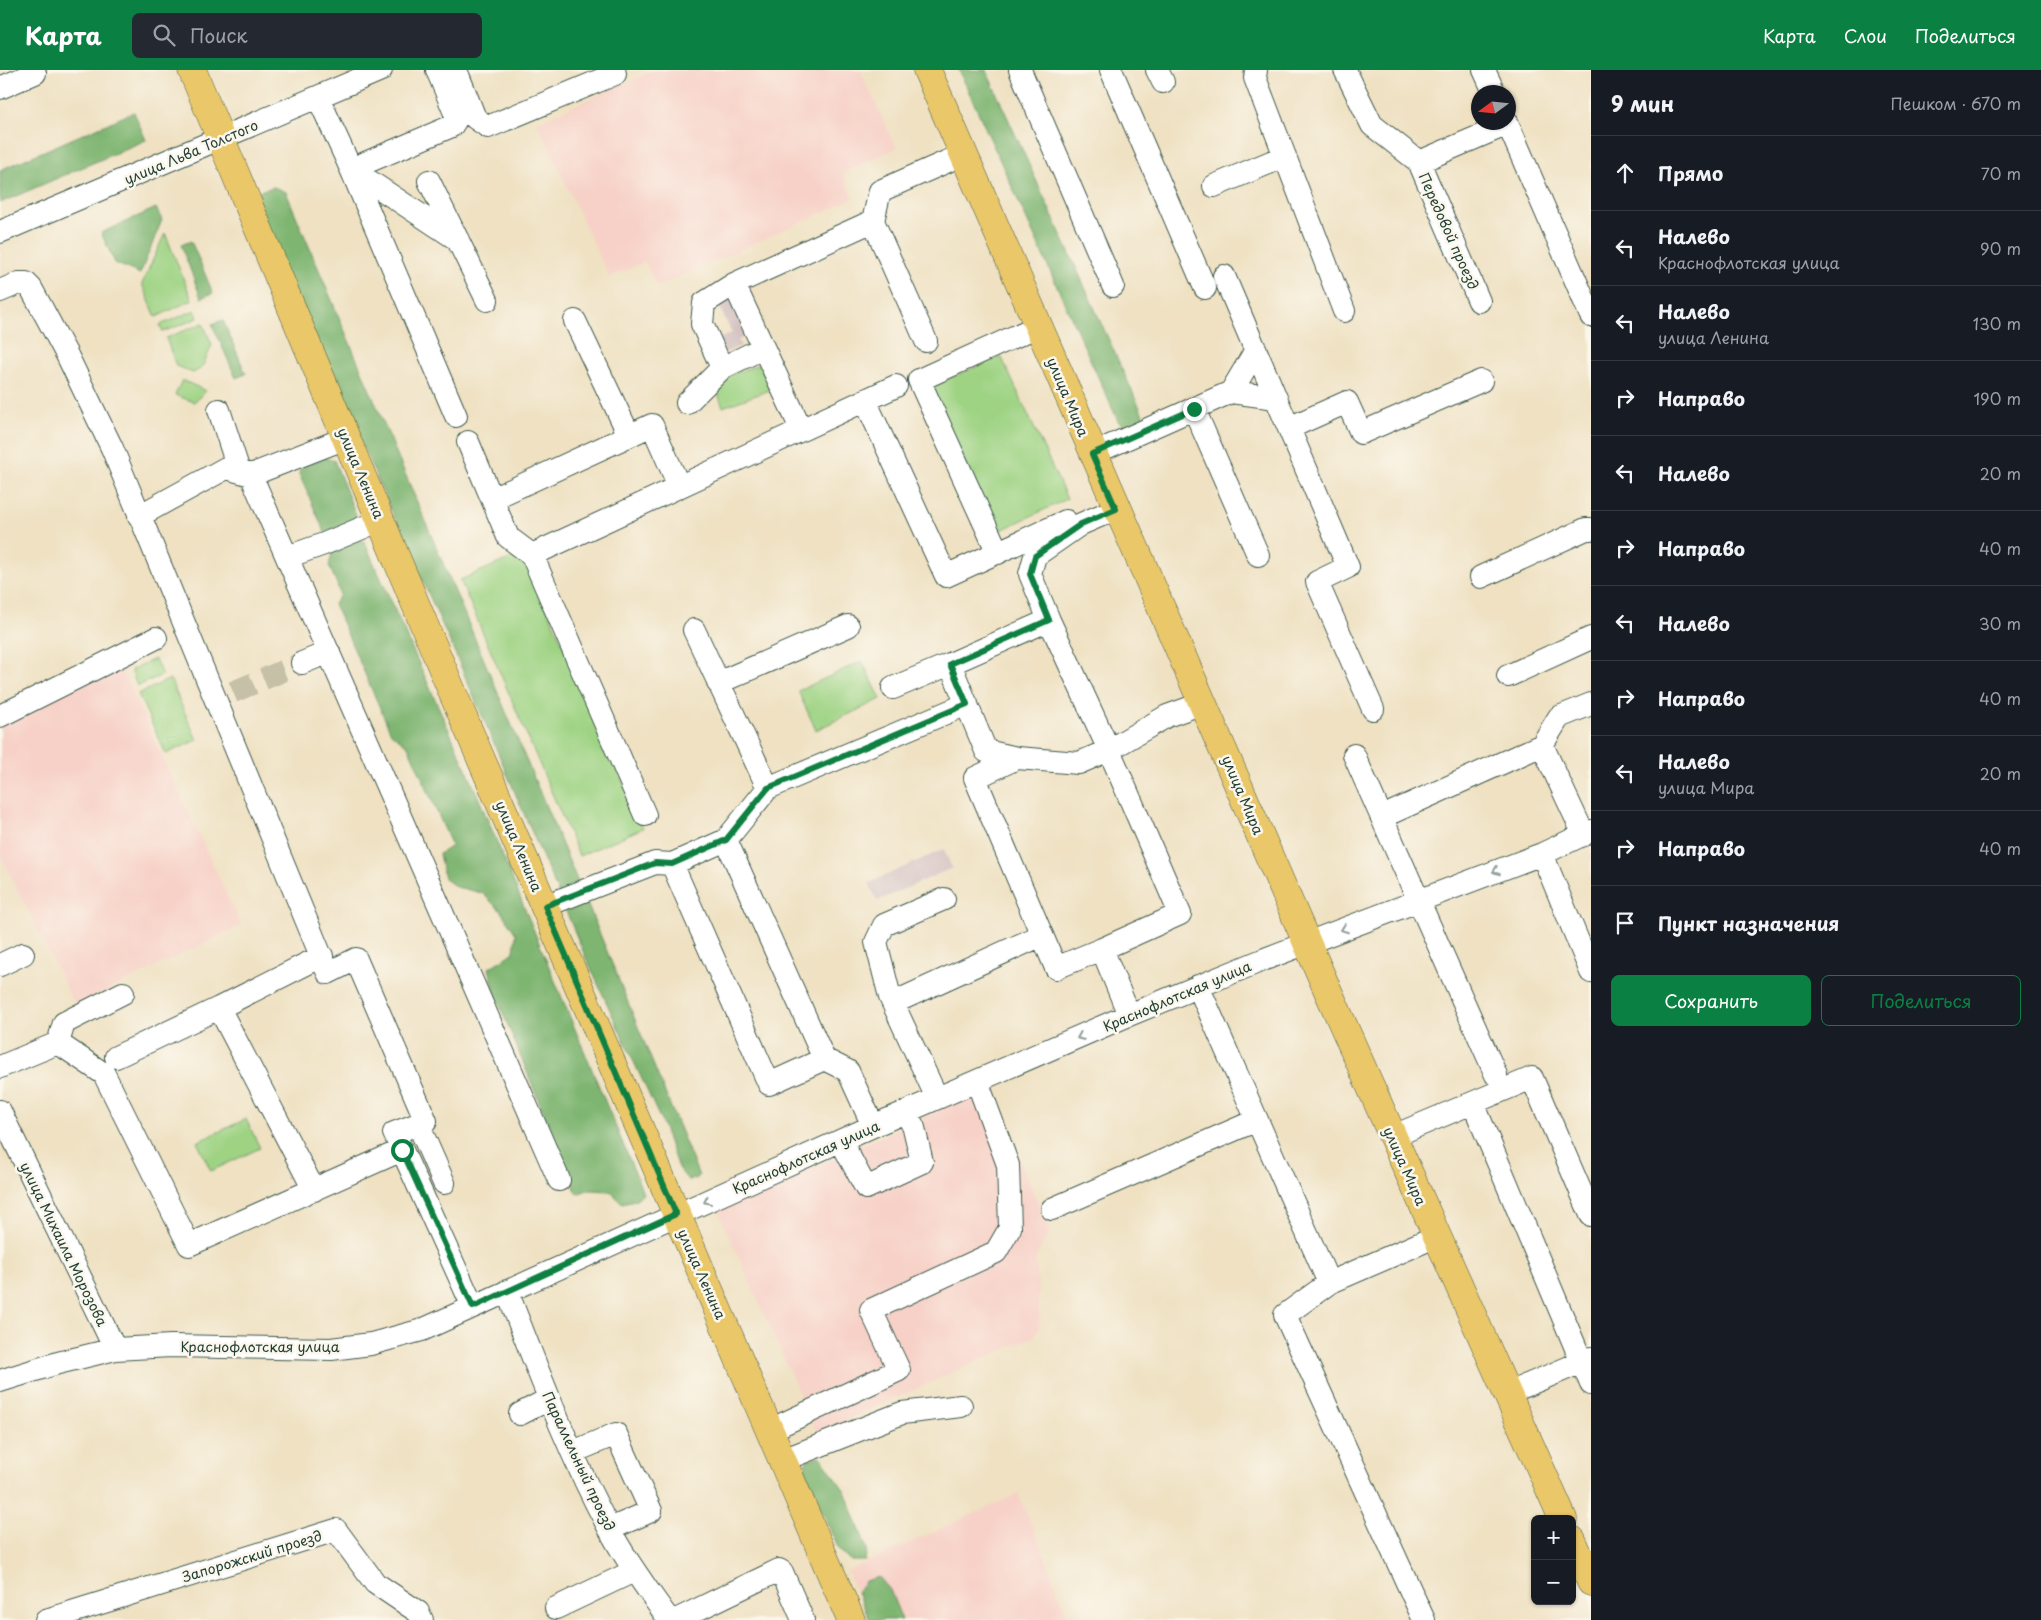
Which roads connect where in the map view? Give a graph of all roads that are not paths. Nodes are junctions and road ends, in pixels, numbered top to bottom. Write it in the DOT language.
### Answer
graph roads {
  1 [pos="33,70"];
  2 [pos="192,70"];
  3 [pos="381,70"];
  4 [pos="437,70"];
  5 [pos="456,70"];
  6 [pos="614,70"];
  7 [pos="927,70"];
  8 [pos="1020,70"];
  9 [pos="1111,70"];
  10 [pos="1256,70"];
  11 [pos="1345,70"];
  12 [pos="1484,70"];
  13 [pos="1491,85"];
  14 [pos="0,88"];
  15 [pos="318,97"];
  16 [pos="1491,130"];
  17 [pos="1510,130"];
  18 [pos="221,139"];
  19 [pos="964,154"];
  20 [pos="1284,156"];
  21 [pos="1419,162"];
  22 [pos="350,169"];
  23 [pos="429,181"];
  24 [pos="1214,186"];
  25 [pos="873,221"];
  26 [pos="0,232"];
  27 [pos="458,240"];
  28 [pos="1224,276"];
  29 [pos="734,284"];
  30 [pos="1113,286"];
  31 [pos="1205,288"];
  32 [pos="0,291"];
  33 [pos="487,300"];
  34 [pos="1479,301"];
  35 [pos="1344,311"];
  36 [pos="1591,316"];
  37 [pos="575,321"];
  38 [pos="1038,326"];
  39 [pos="926,341"];
  40 [pos="764,348"];
  41 [pos="1256,350"];
  42 [pos="722,368"];
  43 [pos="1481,381"];
  44 [pos="896,386"];
  45 [pos="1231,392"];
  46 [pos="1276,398"];
  47 [pos="865,400"];
  48 [pos="687,403"];
  49 [pos="1194,409"];
  50 [pos="219,410"];
  51 [pos="456,416"];
  52 [pos="1288,428"];
  53 [pos="801,430"];
  54 [pos="629,435"];
  55 [pos="346,438"];
  56 [pos="468,442"];
  57 [pos="1092,454"];
  58 [pos="245,473"];
  59 [pos="679,486"];
  60 [pos="492,499"];
  61 [pos="1115,505"];
  62 [pos="139,516"];
  63 [pos="381,520"];
  64 [pos="1591,529"];
  65 [pos="998,553"];
  66 [pos="532,555"];
  67 [pos="287,556"];
  68 [pos="1258,556"];
  69 [pos="1481,577"];
  70 [pos="1049,620"];
  71 [pos="848,626"];
  72 [pos="694,630"];
  73 [pos="156,638"];
  74 [pos="1591,638"];
  75 [pos="329,652"];
  76 [pos="302,663"];
  77 [pos="950,664"];
  78 [pos="1508,676"];
  79 [pos="718,683"];
  80 [pos="893,688"];
  81 [pos="1203,703"];
  82 [pos="967,704"];
  83 [pos="1591,704"];
  84 [pos="1373,709"];
  85 [pos="0,716"];
  86 [pos="1542,745"];
  87 [pos="1109,750"];
  88 [pos="1354,755"];
  89 [pos="1017,758"];
  90 [pos="768,788"];
  91 [pos="1393,812"];
  92 [pos="645,814"];
  93 [pos="1587,833"];
  94 [pos="726,840"];
  95 [pos="1542,854"];
  96 [pos="672,864"];
  97 [pos="944,899"];
  98 [pos="1420,901"];
  99 [pos="545,906"];
  100 [pos="1042,935"];
  101 [pos="1307,943"];
  102 [pos="1102,949"];
  103 [pos="23,954"];
  104 [pos="322,956"];
  105 [pos="0,965"];
  106 [pos="1591,972"];
  107 [pos="1198,986"];
  108 [pos="123,993"];
  109 [pos="893,1004"];
  110 [pos="220,1008"];
  111 [pos="1129,1016"];
  112 [pos="58,1043"];
  113 [pos="116,1057"];
  114 [pos="824,1059"];
  115 [pos="0,1067"];
  116 [pos="1496,1075"];
  117 [pos="977,1081"];
  118 [pos="937,1098"];
  119 [pos="1473,1103"];
  120 [pos="0,1111"];
  121 [pos="906,1112"];
  122 [pos="1256,1120"];
  123 [pos="418,1124"];
  124 [pos="873,1126"];
  125 [pos="1392,1137"];
  126 [pos="842,1141"];
  127 [pos="402,1150"];
  128 [pos="559,1180"];
  129 [pos="444,1182"];
  130 [pos="314,1190"];
  131 [pos="1052,1209"];
  132 [pos="676,1214"];
  133 [pos="1591,1215"];
  134 [pos="1437,1236"];
  135 [pos="1329,1283"];
  136 [pos="507,1292"];
  137 [pos="473,1307"];
  138 [pos="115,1349"];
  139 [pos="1586,1360"];
  140 [pos="0,1382"];
  141 [pos="1591,1384"];
  142 [pos="1506,1394"];
  143 [pos="549,1399"];
  144 [pos="961,1406"];
  145 [pos="520,1414"];
  146 [pos="770,1430"];
  147 [pos="573,1452"];
  148 [pos="783,1460"];
  149 [pos="1561,1515"];
  150 [pos="610,1529"];
  151 [pos="1576,1549"];
  152 [pos="634,1571"];
  153 [pos="1591,1582"];
  154 [pos="556,1608"];
  155 [pos="46,1620"];
  156 [pos="422,1620"];
  157 [pos="669,1620"];
  158 [pos="676,1620"];
  159 [pos="803,1620"];
  160 [pos="851,1620"];
  161 [pos="1424,1620"];
  1 -- 14 [label="street"];
  2 -- 18 [label="main road, улица Ленина"];
  3 -- 15 [label="street, улица Льва Толстого"];
  4 -- 22 [label="street"];
  5 -- 6 [label="street"];
  7 -- 19 [label="main road, улица Мира"];
  8 -- 30 [label="street"];
  9 -- 31 [label="street"];
  10 -- 20 [label="street"];
  11 -- 21 [label="street, Передовой проезд"];
  12 -- 13 [label="street"];
  15 -- 18 [label="street, улица Льва Толстого"];
  15 -- 22 [label="street"];
  16 -- 21 [label="street"];
  17 -- 36 [label="street"];
  18 -- 26 [label="street, улица Льва Толстого"];
  18 -- 55 [label="main road, улица Ленина"];
  19 -- 25 [label="street"];
  19 -- 38 [label="main road, улица Мира"];
  20 -- 24 [label="street"];
  20 -- 35 [label="street"];
  21 -- 34 [label="street, Передовой проезд"];
  22 -- 27 [label="street"];
  22 -- 51 [label="street"];
  23 -- 27 [label="street"];
  25 -- 29 [label="street"];
  25 -- 39 [label="street"];
  27 -- 33 [label="street"];
  28 -- 41 [label="street"];
  29 -- 40 [label="street"];
  29 -- 42 [label="street"];
  32 -- 62 [label="street"];
  37 -- 54 [label="street"];
  38 -- 57 [label="main road, улица Мира"];
  38 -- 65 [label="street"];
  40 -- 42 [label="street"];
  40 -- 53 [label="street"];
  41 -- 45 [label="street"];
  41 -- 46 [label="street"];
  42 -- 48 [label="street"];
  43 -- 52 [label="street"];
  44 -- 47 [label="street"];
  45 -- 46 [label="street"];
  45 -- 49 [label="street"];
  46 -- 52 [label="street"];
  47 -- 53 [label="street"];
  47 -- 65 [label="street"];
  49 -- 57 [label="street"];
  49 -- 68 [label="street"];
  50 -- 58 [label="street"];
  52 -- 84 [label="street"];
  53 -- 59 [label="street"];
  54 -- 59 [label="street"];
  54 -- 60 [label="street"];
  55 -- 58 [label="street"];
  55 -- 63 [label="main road, улица Ленина"];
  56 -- 60 [label="street"];
  57 -- 61 [label="main road, улица Мира"];
  58 -- 62 [label="street"];
  58 -- 67 [label="street"];
  59 -- 66 [label="street"];
  60 -- 66 [label="street"];
  61 -- 65 [label="street"];
  61 -- 70 [label="street"];
  61 -- 81 [label="main road, улица Мира"];
  62 -- 104 [label="street"];
  63 -- 67 [label="street"];
  63 -- 99 [label="main road, улица Ленина"];
  64 -- 69 [label="street"];
  66 -- 92 [label="street"];
  67 -- 75 [label="street"];
  70 -- 77 [label="street"];
  70 -- 87 [label="street"];
  71 -- 79 [label="street"];
  72 -- 79 [label="street"];
  73 -- 85 [label="street"];
  74 -- 78 [label="street"];
  75 -- 76 [label="street"];
  75 -- 128 [label="street"];
  77 -- 80 [label="street"];
  77 -- 82 [label="street"];
  79 -- 90 [label="street"];
  81 -- 87 [label="street"];
  81 -- 101 [label="main road, улица Мира"];
  82 -- 89 [label="street"];
  82 -- 90 [label="street"];
  83 -- 86 [label="street"];
  86 -- 91 [label="street"];
  86 -- 93 [label="street"];
  87 -- 89 [label="street"];
  87 -- 102 [label="street"];
  88 -- 98 [label="street"];
  89 -- 100 [label="street"];
  90 -- 94 [label="street"];
  93 -- 95 [label="street, Краснофлотская улица"];
  94 -- 96 [label="street"];
  94 -- 114 [label="street"];
  95 -- 98 [label="street, Краснофлотская улица, one-way"];
  95 -- 106 [label="street"];
  96 -- 99 [label="street"];
  96 -- 114 [label="street"];
  97 -- 109 [label="street"];
  98 -- 101 [label="street, Краснофлотская улица, one-way"];
  98 -- 116 [label="street"];
  99 -- 132 [label="main road, улица Ленина"];
  100 -- 102 [label="street"];
  100 -- 109 [label="street"];
  101 -- 107 [label="street, Краснофлотская улица"];
  101 -- 125 [label="main road, улица Мира"];
  102 -- 111 [label="street"];
  103 -- 105 [label="street"];
  104 -- 110 [label="street"];
  104 -- 123 [label="street"];
  107 -- 111 [label="street, Краснофлотская улица"];
  107 -- 122 [label="street"];
  108 -- 112 [label="street"];
  109 -- 118 [label="street"];
  110 -- 113 [label="street"];
  110 -- 130 [label="street"];
  111 -- 117 [label="street, Краснофлотская улица, one-way"];
  112 -- 115 [label="street"];
  112 -- 130 [label="street"];
  114 -- 124 [label="street"];
  117 -- 118 [label="street, Краснофлотская улица"];
  117 -- 146 [label="street"];
  118 -- 121 [label="street, Краснофлотская улица"];
  119 -- 125 [label="street"];
  119 -- 133 [label="street"];
  119 -- 139 [label="street"];
  120 -- 138 [label="street, улица Михаила Морозова"];
  121 -- 124 [label="street, Краснофлотская улица"];
  121 -- 126 [label="street"];
  122 -- 131 [label="street"];
  122 -- 135 [label="street"];
  123 -- 127 [label="street"];
  123 -- 129 [label="street"];
  124 -- 126 [label="street, Краснофлотская улица"];
  125 -- 134 [label="main road, улица Мира"];
  126 -- 132 [label="street, Краснофлотская улица, one-way"];
  127 -- 130 [label="street"];
  127 -- 137 [label="street"];
  132 -- 136 [label="street, Краснофлотская улица"];
  132 -- 146 [label="main road, улица Ленина"];
  134 -- 135 [label="street"];
  134 -- 142 [label="main road, улица Мира"];
  135 -- 161 [label="street"];
  136 -- 137 [label="street, Краснофлотская улица"];
  136 -- 143 [label="street, Параллельный проезд"];
  137 -- 138 [label="street, Краснофлотская улица"];
  138 -- 140 [label="street, Краснофлотская улица"];
  139 -- 141 [label="street"];
  139 -- 142 [label="street"];
  142 -- 149 [label="main road, улица Мира"];
  143 -- 145 [label="street"];
  143 -- 147 [label="street, Параллельный проезд"];
  144 -- 148 [label="street"];
  146 -- 148 [label="main road, улица Ленина"];
  147 -- 150 [label="street, Параллельный проезд"];
  147 -- 150 [label="street"];
  148 -- 160 [label="main road, улица Ленина"];
  150 -- 152 [label="street, Параллельный проезд"];
  151 -- 153 [label="main road"];
  152 -- 154 [label="street"];
  152 -- 157 [label="street, Параллельный проезд"];
  155 -- 156 [label="street, Запорожский проезд"];
  158 -- 159 [label="street"];
}
